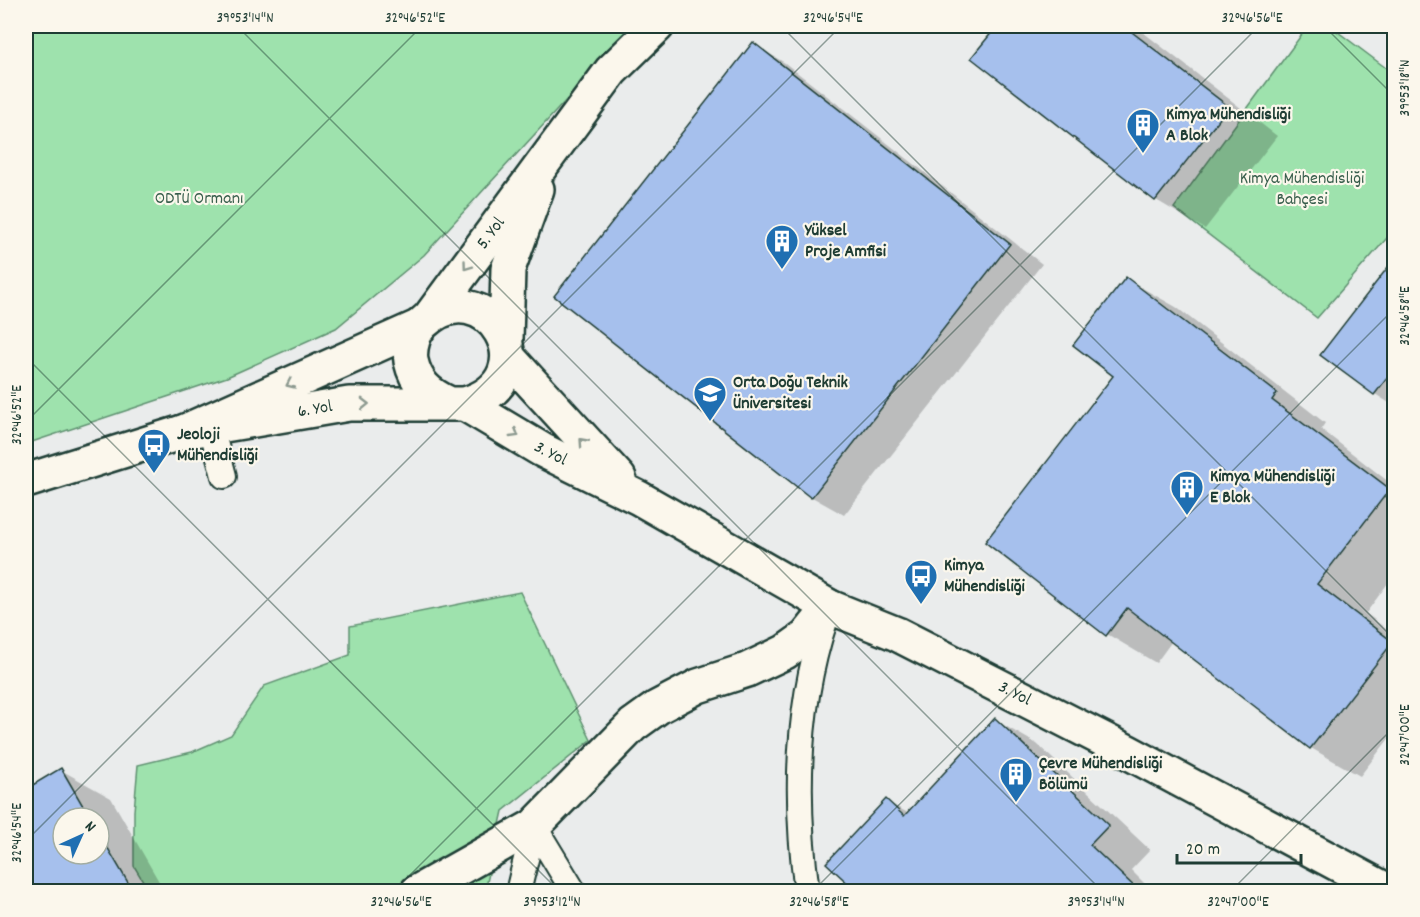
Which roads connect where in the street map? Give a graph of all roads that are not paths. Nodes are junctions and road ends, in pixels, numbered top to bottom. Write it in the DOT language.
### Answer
graph roads {
  1 [pos="657,26"];
  2 [pos="551,151"];
  3 [pos="426,320"];
  4 [pos="507,348"];
  5 [pos="457,403"];
  6 [pos="197,430"];
  7 [pos="224,476"];
  8 [pos="26,481"];
  9 [pos="639,498"];
  10 [pos="830,607"];
  11 [pos="534,826"];
  12 [pos="417,891"];
  13 [pos="518,891"];
  14 [pos="574,891"];
  15 [pos="807,891"];
  16 [pos="1390,891"];
  1 -- 2 [label="street, 5. Yol"];
  2 -- 3 [label="street, 5. Yol, one-way"];
  2 -- 4 [label="street, 5. Yol"];
  3 -- 4 [label="street"];
  3 -- 5 [label="street"];
  3 -- 6 [label="street, 6. Yol, one-way"];
  4 -- 5 [label="street"];
  9 -- 4 [label="street, 3. Yol, one-way"];
  6 -- 5 [label="street, 6. Yol, one-way"];
  5 -- 9 [label="street, 3. Yol, one-way"];
  6 -- 7 [label="lane"];
  6 -- 8 [label="street, 6. Yol"];
  9 -- 10 [label="street, 3. Yol"];
  10 -- 11 [label="street"];
  10 -- 15 [label="lane"];
  10 -- 16 [label="street, 3. Yol"];
  11 -- 12 [label="street"];
  11 -- 13 [label="lane"];
  11 -- 14 [label="lane"];
}
